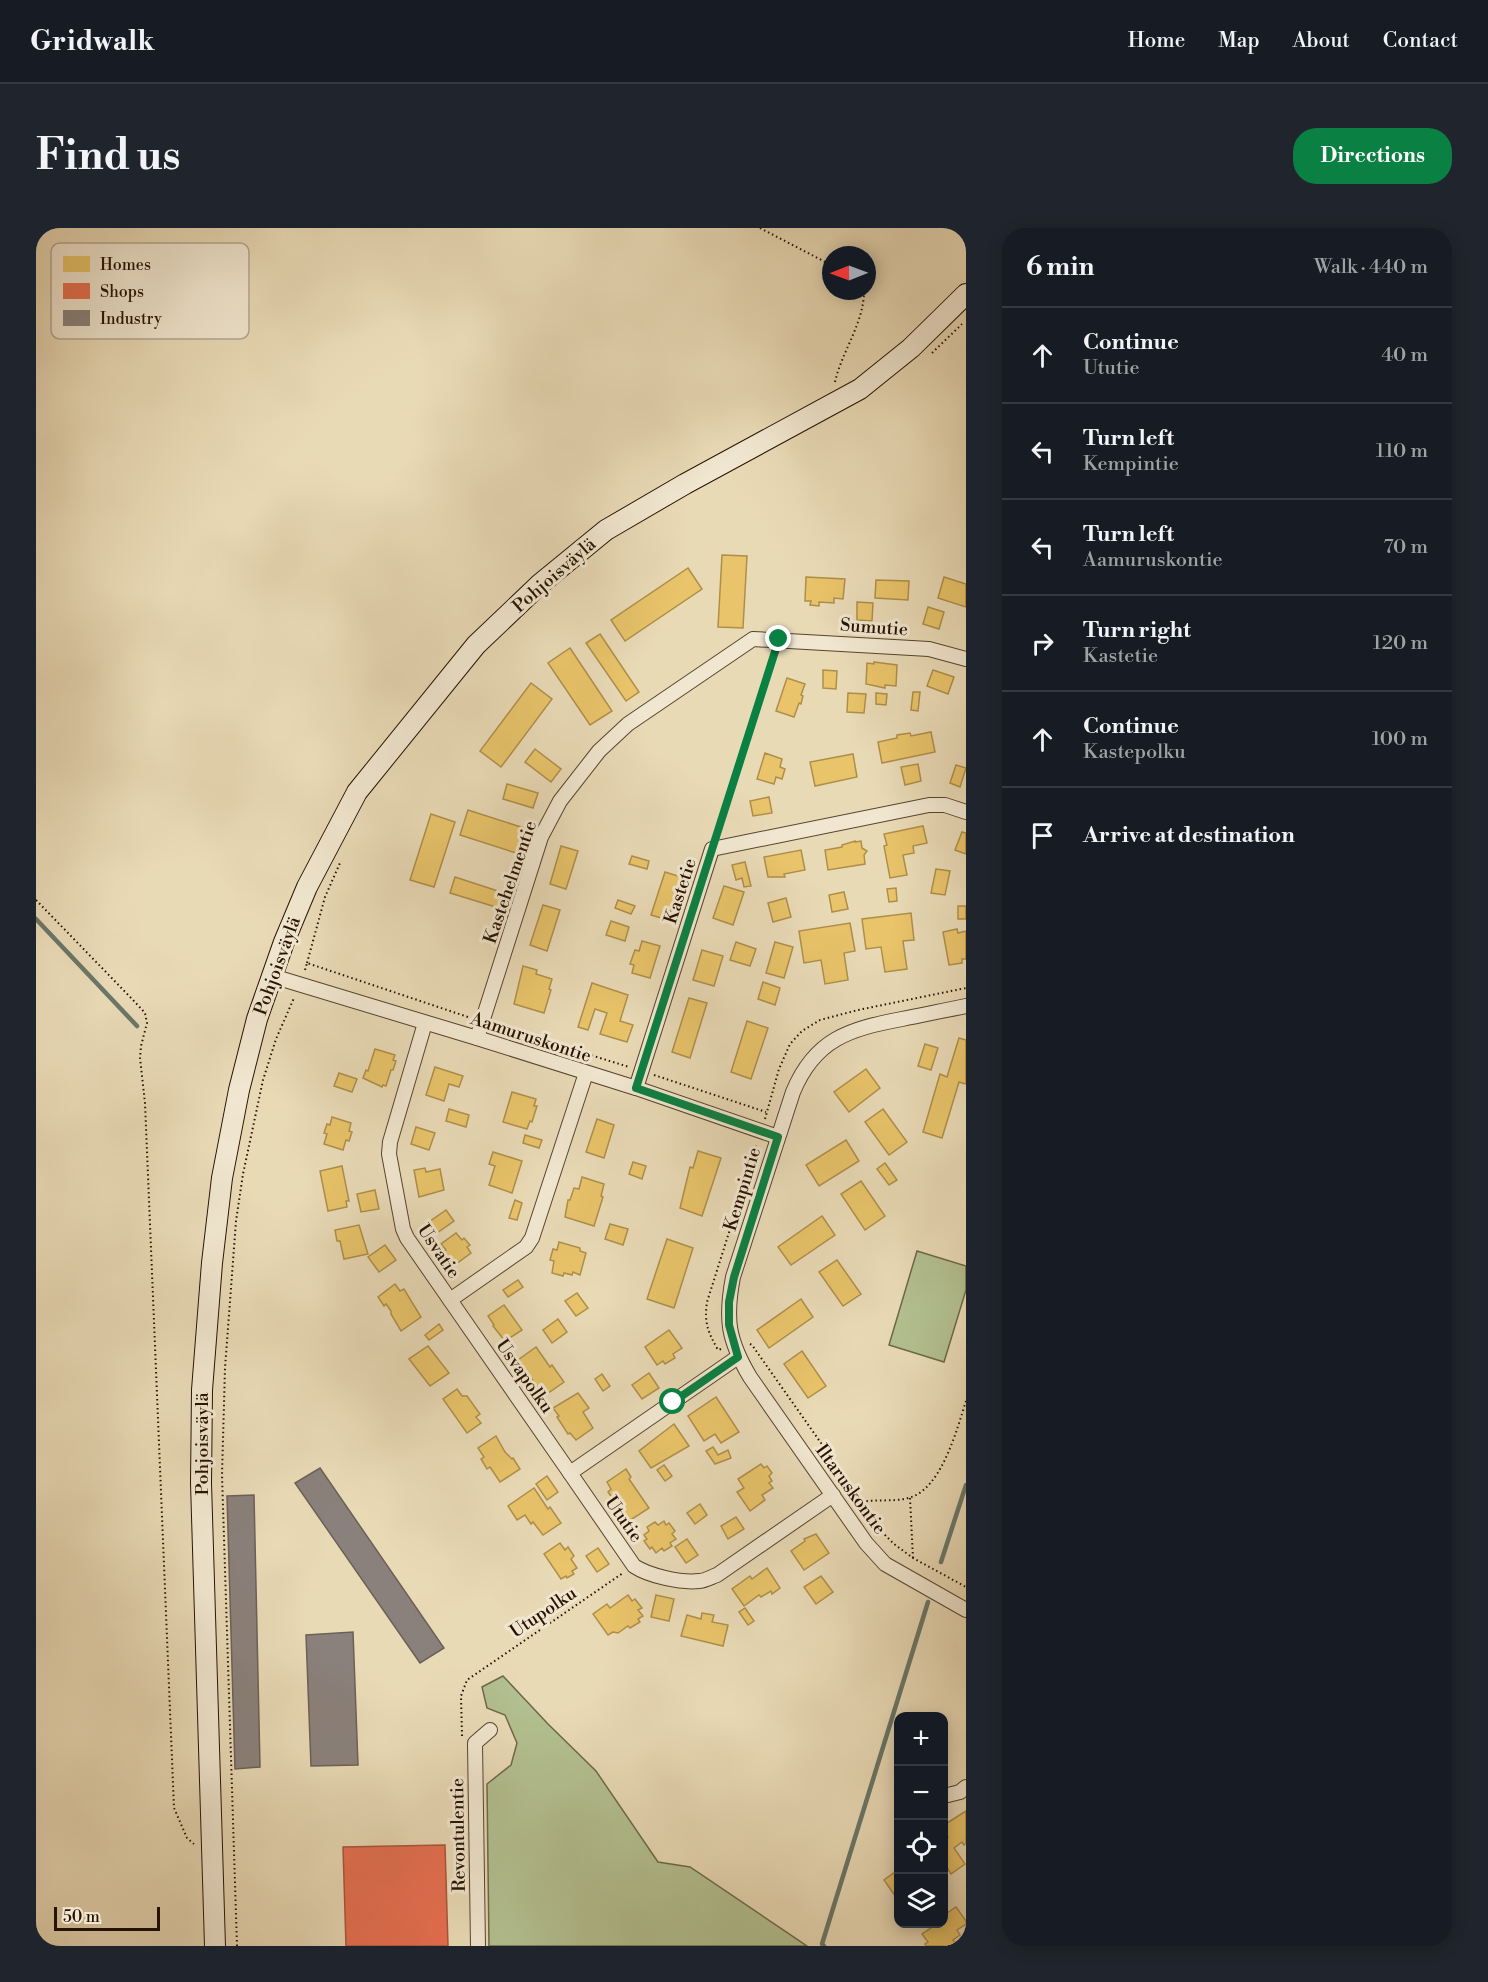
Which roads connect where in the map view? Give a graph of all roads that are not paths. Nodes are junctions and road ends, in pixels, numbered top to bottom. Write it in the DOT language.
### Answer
graph roads {
  1 [pos="966,294"];
  2 [pos="779,639"];
  3 [pos="966,659"];
  4 [pos="966,812"];
  5 [pos="272,976"];
  6 [pos="966,1006"];
  7 [pos="425,1023"];
  8 [pos="477,1038"];
  9 [pos="586,1073"];
  10 [pos="636,1088"];
  11 [pos="778,1137"];
  12 [pos="450,1300"];
  13 [pos="736,1352"];
  14 [pos="570,1473"];
  15 [pos="833,1495"];
  16 [pos="966,1610"];
  17 [pos="490,1730"];
  18 [pos="966,1787"];
  19 [pos="948,1795"];
  20 [pos="215,1946"];
  21 [pos="478,1946"];
  1 -- 5 [label="main road, Pohjoisväylä"];
  2 -- 3 [label="street, Sumutie"];
  2 -- 8 [label="street, Kastehelmentie"];
  4 -- 10 [label="street, Kastetie"];
  5 -- 7 [label="street, Aamuruskontie"];
  5 -- 20 [label="main road, Pohjoisväylä"];
  6 -- 11 [label="street, Kempintie"];
  7 -- 8 [label="street, Aamuruskontie"];
  7 -- 12 [label="street, Usvatie"];
  8 -- 9 [label="street, Aamuruskontie"];
  9 -- 10 [label="street, Aamuruskontie"];
  9 -- 12 [label="street, Usvatie"];
  10 -- 11 [label="street, Aamuruskontie"];
  11 -- 13 [label="street, Kempintie"];
  12 -- 14 [label="street, Usvapolku"];
  13 -- 14 [label="street"];
  13 -- 15 [label="street, Iltaruskontie"];
  14 -- 15 [label="street, Ututie"];
  15 -- 16 [label="street, Iltaruskontie"];
  17 -- 21 [label="street, Revontulentie"];
  18 -- 19 [label="street"];
}
